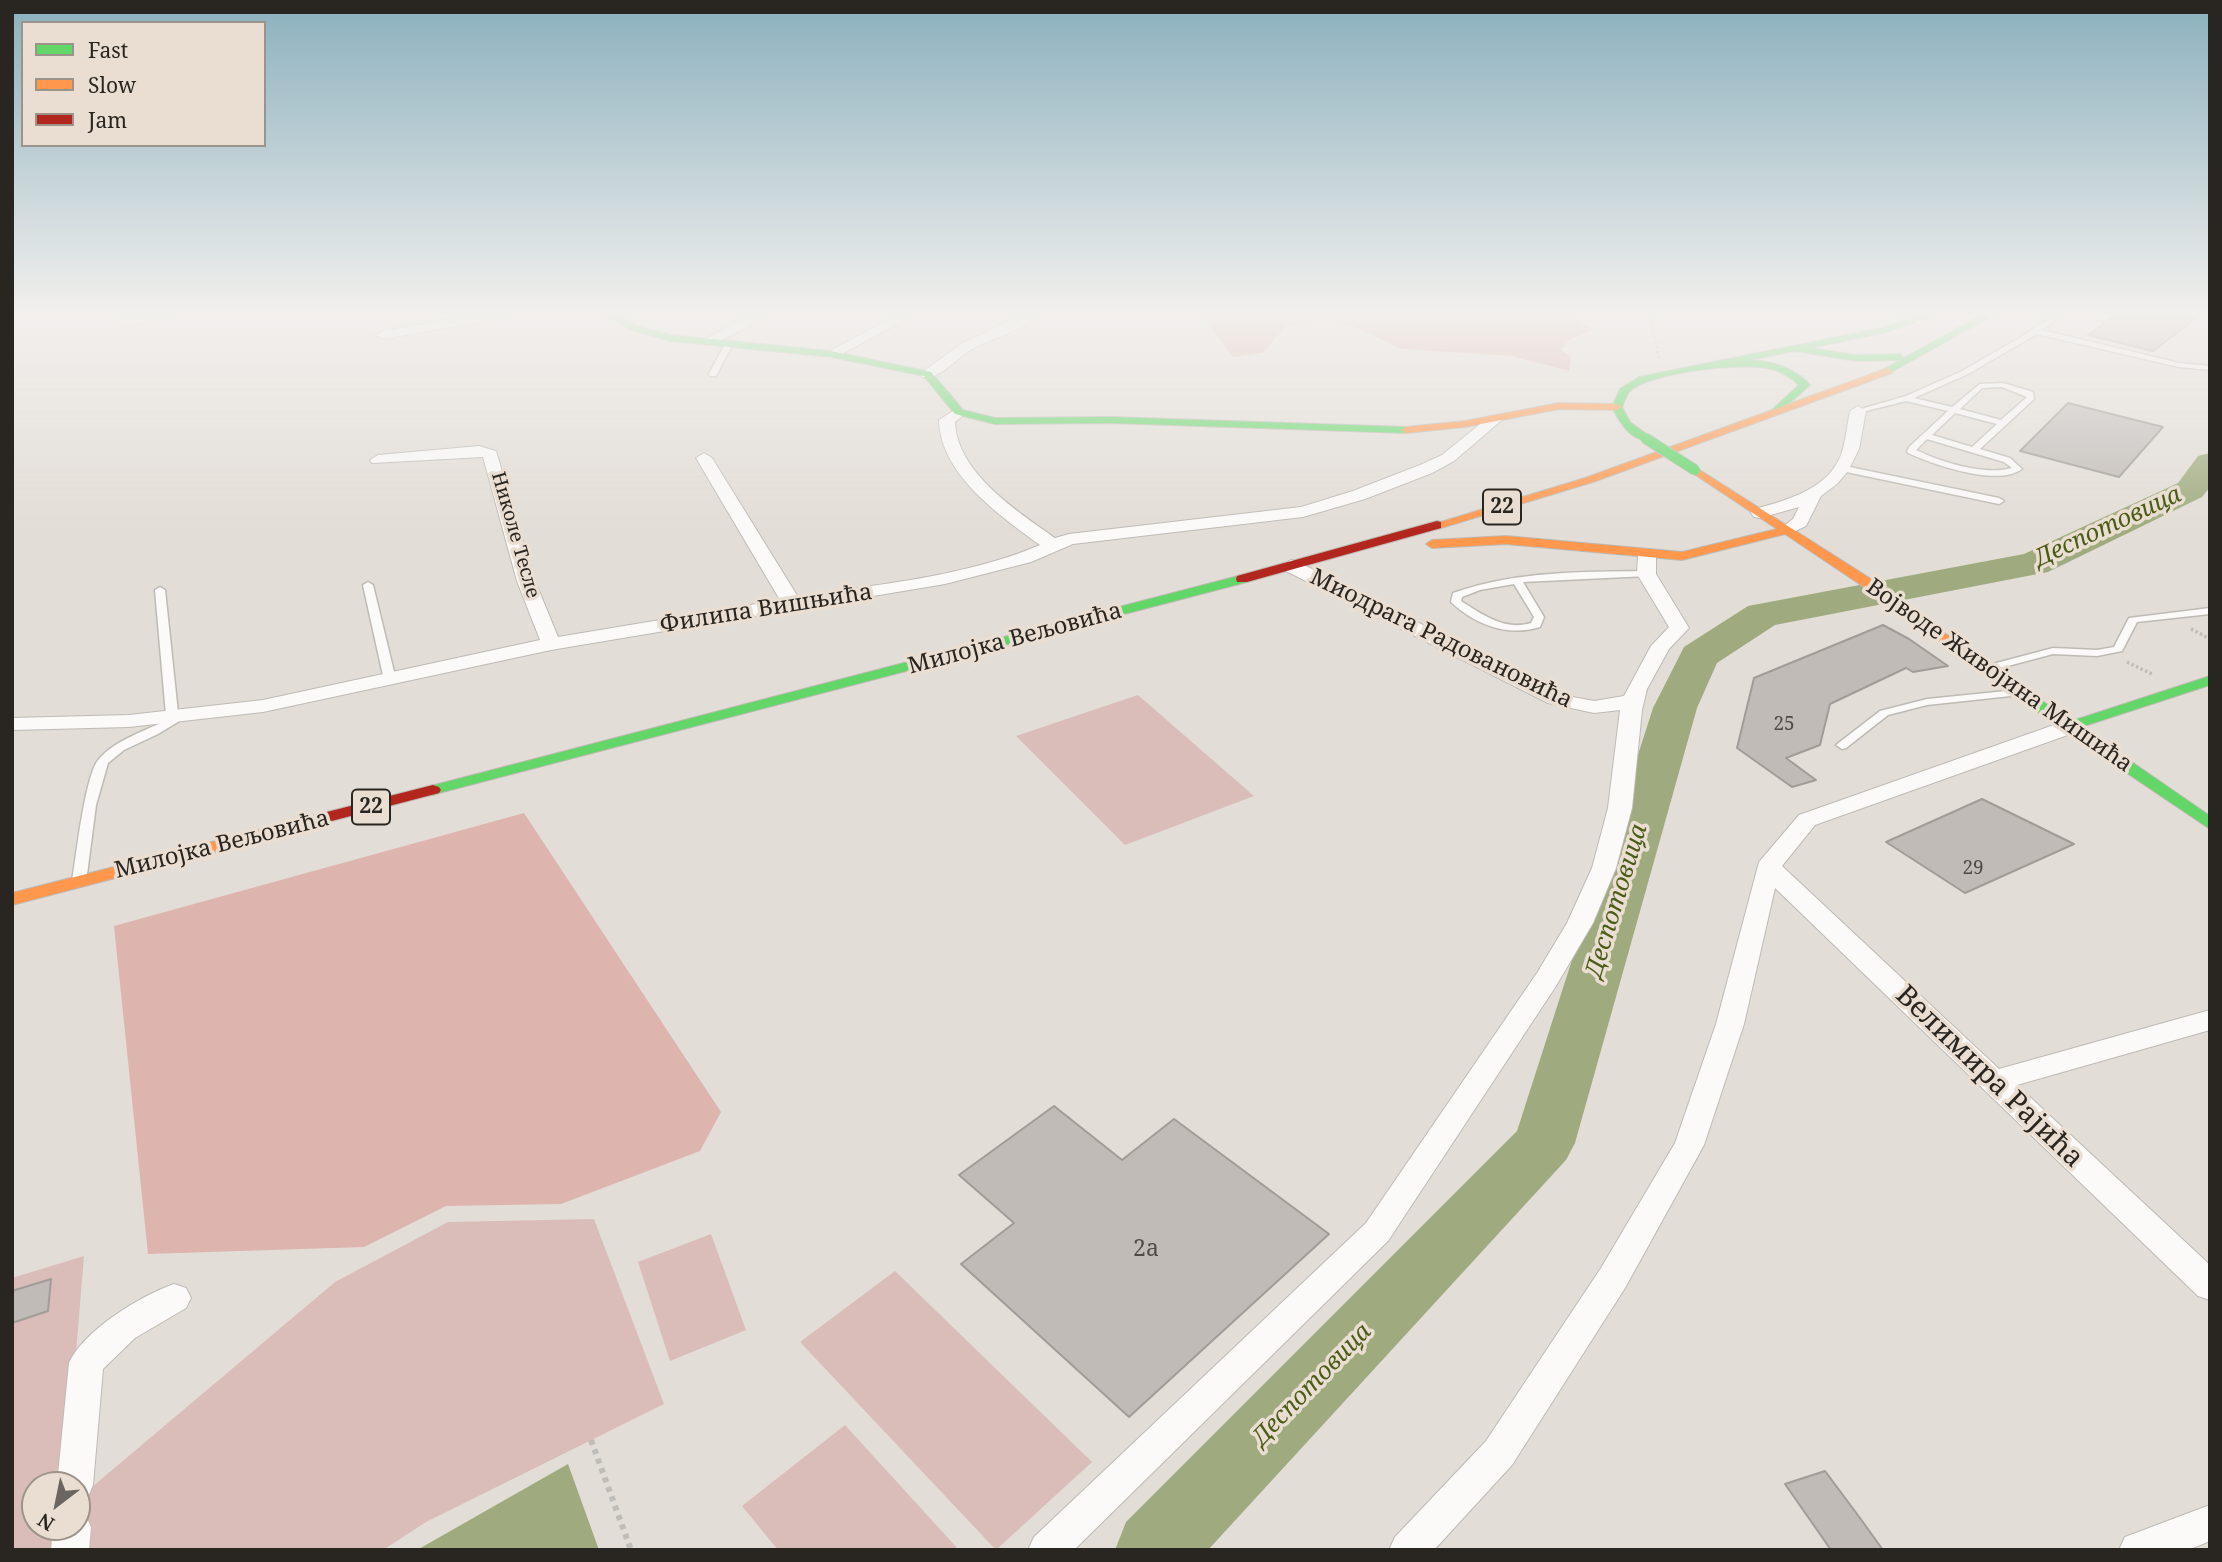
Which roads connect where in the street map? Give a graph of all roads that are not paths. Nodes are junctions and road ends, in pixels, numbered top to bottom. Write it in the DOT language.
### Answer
graph roads {
  1 [pos="937,385"];
  2 [pos="1633,385"];
  3 [pos="1805,385"];
  4 [pos="1853,385"];
  5 [pos="1868,385"];
  6 [pos="1936,385"];
  7 [pos="1985,385"];
  8 [pos="1993,385"];
  9 [pos="1909,399"];
  10 [pos="1617,407"];
  11 [pos="1954,410"];
  12 [pos="1858,411"];
  13 [pos="959,412"];
  14 [pos="1773,414"];
  15 [pos="1495,419"];
  16 [pos="2003,423"];
  17 [pos="1925,436"];
  18 [pos="1975,449"];
  19 [pos="704,458"];
  20 [pos="377,460"];
  21 [pos="1840,468"];
  22 [pos="1813,496"];
  23 [pos="1999,501"];
  24 [pos="1766,516"];
  25 [pos="1787,530"];
  26 [pos="1051,544"];
  27 [pos="1351,551"];
  28 [pos="1646,564"];
  29 [pos="1291,566"];
  30 [pos="1518,582"];
  31 [pos="368,585"];
  32 [pos="160,590"];
  33 [pos="793,605"];
  34 [pos="2210,611"];
  35 [pos="551,644"];
  36 [pos="1989,668"];
  37 [pos="390,680"];
  38 [pos="2210,680"];
  39 [pos="2020,693"];
  40 [pos="1634,701"];
  41 [pos="178,714"];
  42 [pos="12,724"];
  43 [pos="2068,727"];
  44 [pos="1842,745"];
  45 [pos="2210,824"];
  46 [pos="1769,867"];
  47 [pos="79,882"];
  48 [pos="12,900"];
  49 [pos="2210,1020"];
  50 [pos="1994,1081"];
  51 [pos="2210,1286"];
  52 [pos="173,1298"];
  53 [pos="76,1471"];
  54 [pos="2210,1523"];
  55 [pos="1047,1550"];
  56 [pos="1408,1550"];
  57 [pos="2138,1550"];
  1 -- 13 [label="main road"];
  2 -- 10 [label="main road"];
  3 -- 14 [label="main road"];
  4 -- 14 [label="main road, Милојка Вељовића / 22"];
  5 -- 12 [label="main road"];
  6 -- 9 [label="lane"];
  7 -- 11 [label="lane"];
  8 -- 16 [label="lane"];
  9 -- 11 [label="lane"];
  9 -- 12 [label="lane"];
  10 -- 15 [label="main road"];
  10 -- 24 [label="main road, Војводе Живојина Мишића, bridge"];
  11 -- 16 [label="lane"];
  11 -- 17 [label="lane"];
  12 -- 21 [label="street"];
  13 -- 15 [label="main road"];
  13 -- 26 [label="street"];
  14 -- 27 [label="main road, Милојка Вељовића / 22"];
  15 -- 26 [label="street, Филипа Вишњића"];
  16 -- 18 [label="lane"];
  17 -- 18 [label="lane"];
  17 -- 18 [label="lane"];
  19 -- 33 [label="street"];
  20 -- 35 [label="street, Николе Тесле"];
  21 -- 22 [label="street"];
  21 -- 23 [label="lane"];
  22 -- 24 [label="street"];
  22 -- 25 [label="street"];
  24 -- 25 [label="main road, Војводе Живојина Мишића"];
  24 -- 28 [label="main road"];
  25 -- 28 [label="main road"];
  25 -- 36 [label="main road, Војводе Живојина Мишића"];
  26 -- 33 [label="street, Филипа Вишњића"];
  27 -- 28 [label="main road"];
  27 -- 29 [label="main road, Милојка Вељовића / 22"];
  28 -- 30 [label="lane"];
  28 -- 40 [label="street"];
  29 -- 40 [label="street, Миодрага Радовановића"];
  29 -- 47 [label="main road, Милојка Вељовића / 22"];
  30 -- 30 [label="lane"];
  31 -- 37 [label="lane"];
  32 -- 41 [label="lane"];
  33 -- 35 [label="street, Филипа Вишњића"];
  34 -- 36 [label="lane"];
  35 -- 37 [label="street, Филипа Вишњића"];
  36 -- 39 [label="main road, Војводе Живојина Мишића"];
  37 -- 41 [label="street, Филипа Вишњића"];
  38 -- 43 [label="main road"];
  39 -- 43 [label="main road, Војводе Живојина Мишића"];
  39 -- 44 [label="lane"];
  40 -- 55 [label="street"];
  41 -- 42 [label="street, Филипа Вишњића"];
  41 -- 47 [label="lane"];
  43 -- 45 [label="main road, Војводе Живојина Мишића"];
  43 -- 46 [label="street"];
  46 -- 50 [label="street, Велимира Рајића"];
  46 -- 56 [label="street"];
  47 -- 48 [label="main road, Милојка Вељовића / 22"];
  49 -- 50 [label="street"];
  50 -- 51 [label="street, Велимира Рајића"];
  52 -- 53 [label="street"];
  54 -- 57 [label="street"];
}
